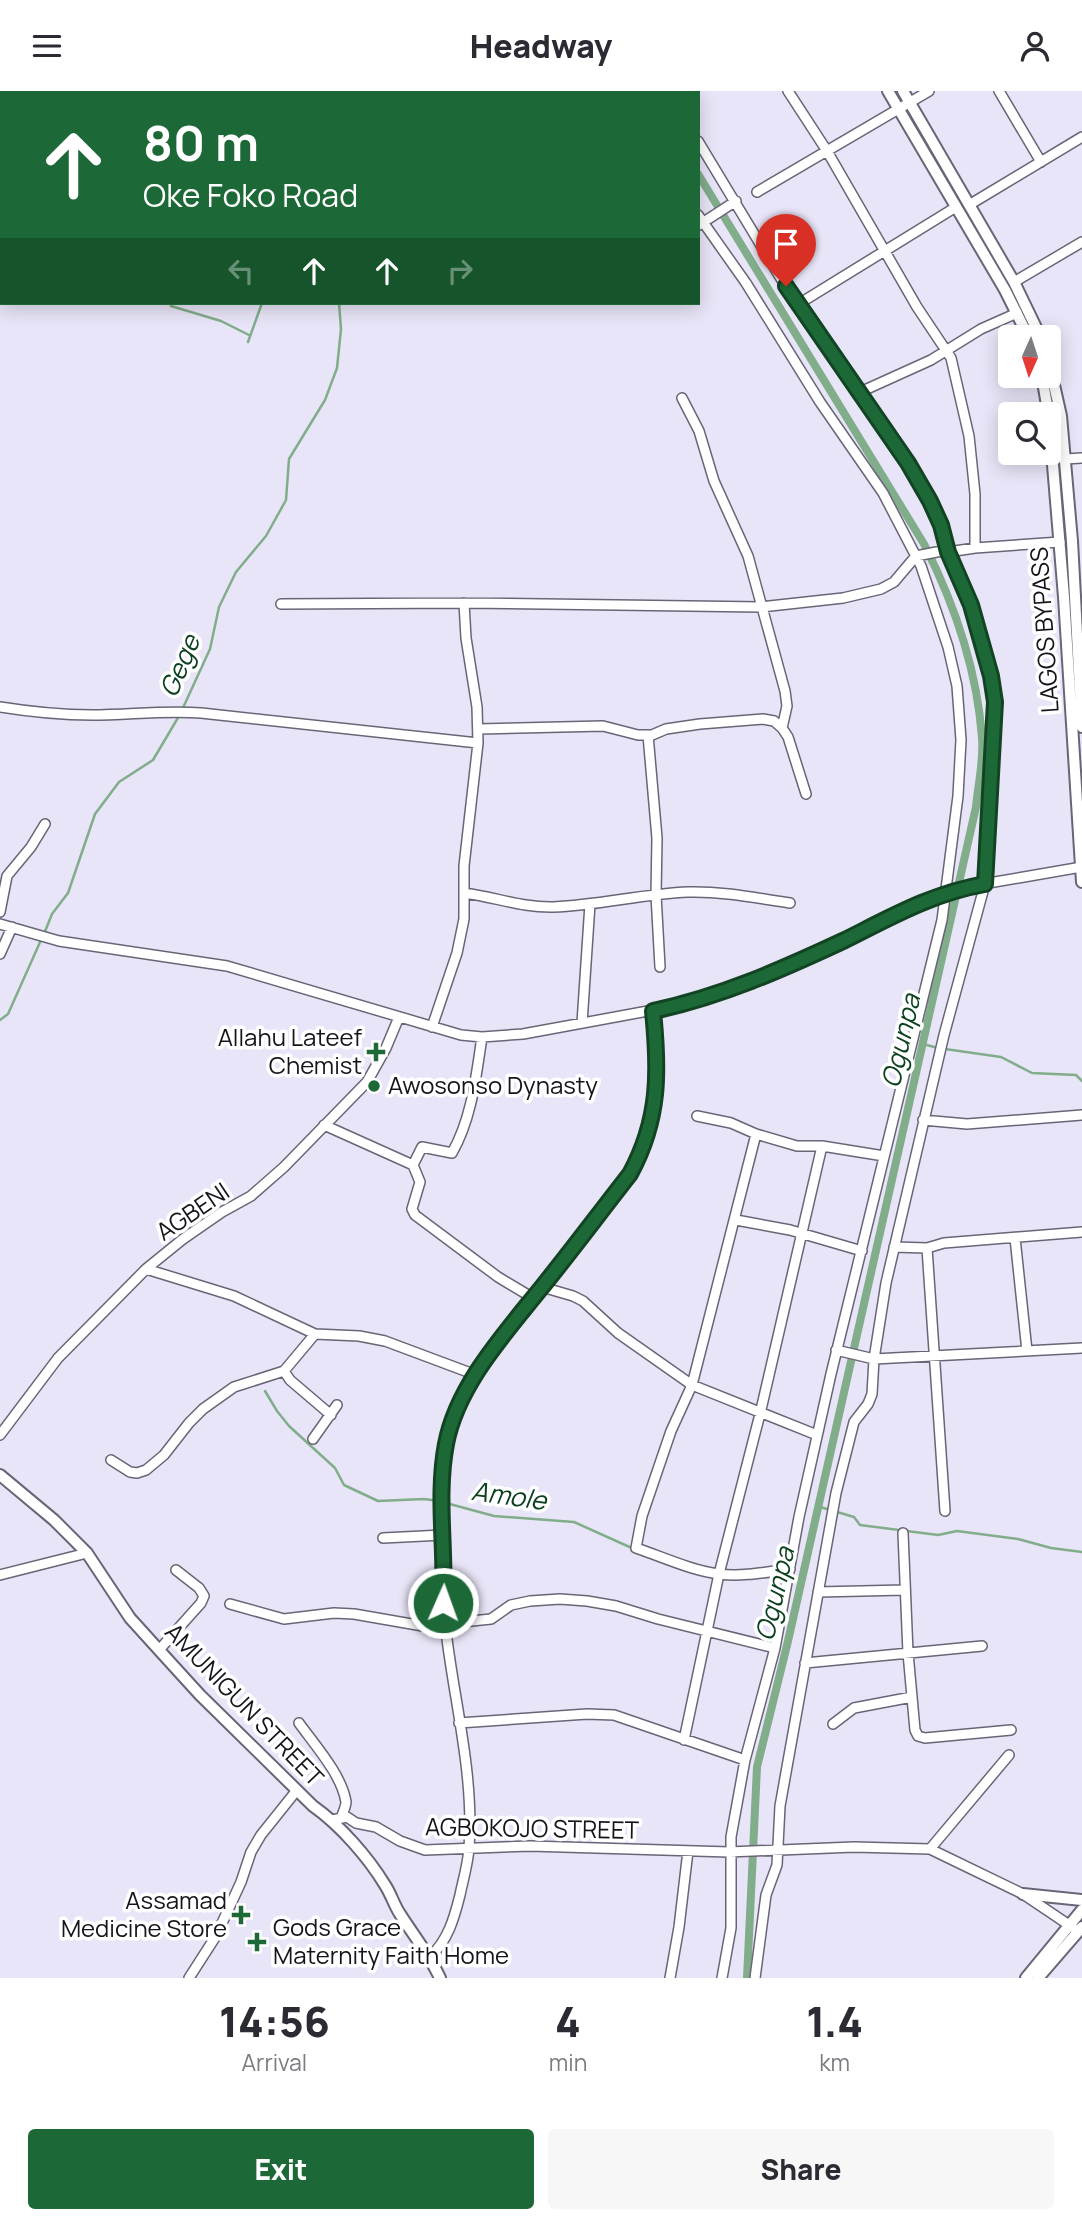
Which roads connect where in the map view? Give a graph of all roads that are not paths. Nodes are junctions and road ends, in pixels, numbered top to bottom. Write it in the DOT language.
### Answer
graph roads {
  1 [pos="788,91"];
  2 [pos="887,91"];
  3 [pos="903,91"];
  4 [pos="929,91"];
  5 [pos="999,91"];
  6 [pos="910,103"];
  7 [pos="898,110"];
  8 [pos="1082,137"];
  9 [pos="700,144"];
  10 [pos="827,151"];
  11 [pos="1041,162"];
  12 [pos="757,192"];
  13 [pos="736,201"];
  14 [pos="969,205"];
  15 [pos="956,207"];
  16 [pos="701,221"];
  17 [pos="1082,242"];
  18 [pos="886,251"];
  19 [pos="1014,282"];
  20 [pos="797,305"];
  21 [pos="1017,313"];
  22 [pos="1023,325"];
  23 [pos="1035,325"];
  24 [pos="945,350"];
  25 [pos="1044,389"];
  26 [pos="1055,389"];
  27 [pos="858,393"];
  28 [pos="682,398"];
  29 [pos="1082,458"];
  30 [pos="1065,459"];
  31 [pos="1060,542"];
  32 [pos="975,548"];
  33 [pos="947,551"];
  34 [pos="917,555"];
  35 [pos="1074,596"];
  36 [pos="464,603"];
  37 [pos="281,604"];
  38 [pos="761,607"];
  39 [pos="1080,658"];
  40 [pos="0,707"];
  41 [pos="1082,727"];
  42 [pos="782,728"];
  43 [pos="479,729"];
  44 [pos="648,735"];
  45 [pos="478,743"];
  46 [pos="806,793"];
  47 [pos="45,824"];
  48 [pos="1082,867"];
  49 [pos="1082,883"];
  50 [pos="981,885"];
  51 [pos="949,892"];
  52 [pos="464,893"];
  53 [pos="656,895"];
  54 [pos="790,903"];
  55 [pos="590,904"];
  56 [pos="0,912"];
  57 [pos="0,924"];
  58 [pos="12,927"];
  59 [pos="0,954"];
  60 [pos="660,967"];
  61 [pos="653,1011"];
  62 [pos="399,1017"];
  63 [pos="582,1023"];
  64 [pos="432,1027"];
  65 [pos="481,1037"];
  66 [pos="1082,1115"];
  67 [pos="697,1117"];
  68 [pos="923,1119"];
  69 [pos="324,1125"];
  70 [pos="756,1134"];
  71 [pos="822,1146"];
  72 [pos="884,1156"];
  73 [pos="413,1165"];
  74 [pos="736,1220"];
  75 [pos="1082,1232"];
  76 [pos="800,1235"];
  77 [pos="1015,1238"];
  78 [pos="894,1247"];
  79 [pos="927,1248"];
  80 [pos="862,1251"];
  81 [pos="146,1269"];
  82 [pos="542,1287"];
  83 [pos="533,1298"];
  84 [pos="315,1334"];
  85 [pos="1082,1348"];
  86 [pos="839,1351"];
  87 [pos="1027,1351"];
  88 [pos="936,1356"];
  89 [pos="872,1358"];
  90 [pos="284,1371"];
  91 [pos="476,1375"];
  92 [pos="692,1385"];
  93 [pos="337,1405"];
  94 [pos="760,1414"];
  95 [pos="331,1415"];
  96 [pos="0,1435"];
  97 [pos="817,1435"];
  98 [pos="313,1439"];
  99 [pos="111,1460"];
  100 [pos="0,1475"];
  101 [pos="945,1511"];
  102 [pos="903,1533"];
  103 [pos="443,1535"];
  104 [pos="383,1538"];
  105 [pos="87,1553"];
  106 [pos="790,1569"];
  107 [pos="176,1570"];
  108 [pos="719,1574"];
  109 [pos="0,1575"];
  110 [pos="905,1590"];
  111 [pos="818,1592"];
  112 [pos="230,1604"];
  113 [pos="445,1625"];
  114 [pos="708,1631"];
  115 [pos="982,1646"];
  116 [pos="775,1648"];
  117 [pos="159,1650"];
  118 [pos="908,1653"];
  119 [pos="805,1663"];
  120 [pos="912,1697"];
  121 [pos="299,1723"];
  122 [pos="458,1723"];
  123 [pos="833,1724"];
  124 [pos="1011,1730"];
  125 [pos="684,1740"];
  126 [pos="1009,1755"];
  127 [pos="745,1760"];
  128 [pos="297,1790"];
  129 [pos="337,1819"];
  130 [pos="469,1848"];
  131 [pos="930,1849"];
  132 [pos="688,1851"];
  133 [pos="777,1851"];
  134 [pos="734,1852"];
  135 [pos="1023,1894"];
  136 [pos="1082,1900"];
  137 [pos="1082,1910"];
  138 [pos="1078,1929"];
  139 [pos="430,1957"];
  140 [pos="189,1978"];
  141 [pos="440,1978"];
  142 [pos="670,1978"];
  143 [pos="722,1978"];
  144 [pos="755,1978"];
  145 [pos="1026,1978"];
  146 [pos="1038,1978"];
  1 -- 10 [label="street"];
  2 -- 7 [label="main road"];
  3 -- 6 [label="main road"];
  4 -- 6 [label="street"];
  5 -- 11 [label="street"];
  6 -- 7 [label="street"];
  6 -- 14 [label="main road"];
  7 -- 10 [label="street"];
  7 -- 15 [label="main road"];
  8 -- 11 [label="street"];
  9 -- 13 [label="street"];
  10 -- 12 [label="street"];
  10 -- 18 [label="street"];
  11 -- 14 [label="street"];
  13 -- 16 [label="street"];
  13 -- 20 [label="street"];
  14 -- 19 [label="main road"];
  15 -- 18 [label="street"];
  15 -- 21 [label="main road"];
  16 -- 34 [label="street"];
  17 -- 19 [label="street"];
  18 -- 20 [label="street"];
  18 -- 24 [label="street"];
  19 -- 23 [label="main road"];
  20 -- 27 [label="street"];
  21 -- 22 [label="main road"];
  21 -- 24 [label="street"];
  24 -- 27 [label="street"];
  24 -- 32 [label="street"];
  25 -- 31 [label="main road, LAGOS BYPASS"];
  26 -- 30 [label="main road, LAGOS BYPASS"];
  27 -- 33 [label="street"];
  28 -- 38 [label="street"];
  29 -- 30 [label="street"];
  30 -- 35 [label="main road, LAGOS BYPASS"];
  31 -- 32 [label="street"];
  31 -- 35 [label="main road, LAGOS BYPASS"];
  32 -- 33 [label="street"];
  33 -- 34 [label="street"];
  33 -- 50 [label="street"];
  34 -- 38 [label="street"];
  34 -- 51 [label="street"];
  35 -- 39 [label="main road, LAGOS BYPASS"];
  35 -- 48 [label="main road, LAGOS BYPASS"];
  36 -- 37 [label="street"];
  36 -- 38 [label="street"];
  36 -- 43 [label="street"];
  38 -- 42 [label="street"];
  39 -- 41 [label="main road, LAGOS BYPASS"];
  40 -- 45 [label="street"];
  42 -- 44 [label="street"];
  42 -- 46 [label="street"];
  43 -- 44 [label="street"];
  43 -- 45 [label="street"];
  44 -- 53 [label="street"];
  45 -- 52 [label="street"];
  47 -- 56 [label="street"];
  48 -- 49 [label="main road, LAGOS BYPASS"];
  48 -- 50 [label="street"];
  50 -- 51 [label="street"];
  50 -- 68 [label="street"];
  51 -- 61 [label="street"];
  51 -- 72 [label="street"];
  52 -- 55 [label="street"];
  52 -- 64 [label="street"];
  53 -- 54 [label="street"];
  53 -- 55 [label="street"];
  53 -- 60 [label="street"];
  55 -- 63 [label="street"];
  57 -- 58 [label="street"];
  58 -- 59 [label="street"];
  58 -- 62 [label="street"];
  61 -- 63 [label="street"];
  61 -- 82 [label="street"];
  62 -- 64 [label="street"];
  62 -- 69 [label="street, AGBENI"];
  63 -- 65 [label="street"];
  64 -- 65 [label="street"];
  65 -- 73 [label="street"];
  66 -- 68 [label="street"];
  67 -- 70 [label="street"];
  68 -- 78 [label="street"];
  69 -- 73 [label="street"];
  69 -- 81 [label="street, AGBENI"];
  70 -- 71 [label="street"];
  70 -- 74 [label="street"];
  71 -- 72 [label="street"];
  71 -- 76 [label="street"];
  72 -- 80 [label="street"];
  73 -- 83 [label="street"];
  74 -- 76 [label="street"];
  74 -- 92 [label="street"];
  75 -- 77 [label="street"];
  76 -- 80 [label="street"];
  76 -- 94 [label="street"];
  77 -- 79 [label="street"];
  77 -- 87 [label="street"];
  78 -- 79 [label="street"];
  78 -- 89 [label="street"];
  79 -- 88 [label="street"];
  80 -- 86 [label="street"];
  81 -- 84 [label="street"];
  81 -- 96 [label="street, AGBENI"];
  82 -- 83 [label="street"];
  82 -- 92 [label="street"];
  83 -- 91 [label="street"];
  84 -- 90 [label="street"];
  84 -- 91 [label="street"];
  85 -- 87 [label="street"];
  86 -- 89 [label="street"];
  86 -- 97 [label="street"];
  87 -- 88 [label="street"];
  88 -- 89 [label="street"];
  88 -- 101 [label="street"];
  89 -- 111 [label="street"];
  90 -- 95 [label="street"];
  90 -- 99 [label="street"];
  91 -- 103 [label="street"];
  92 -- 94 [label="street"];
  92 -- 108 [label="street"];
  93 -- 95 [label="street"];
  94 -- 97 [label="street"];
  94 -- 108 [label="street"];
  95 -- 98 [label="street"];
  97 -- 106 [label="street"];
  100 -- 105 [label="main road, AMUNIGUN STREET"];
  102 -- 110 [label="street"];
  103 -- 104 [label="street"];
  103 -- 113 [label="street"];
  105 -- 109 [label="street"];
  105 -- 117 [label="main road, AMUNIGUN STREET"];
  106 -- 108 [label="street"];
  106 -- 116 [label="street"];
  107 -- 117 [label="street"];
  108 -- 114 [label="street"];
  110 -- 111 [label="street"];
  110 -- 118 [label="street"];
  111 -- 119 [label="street"];
  112 -- 113 [label="street"];
  113 -- 114 [label="street"];
  113 -- 122 [label="street"];
  114 -- 116 [label="street"];
  114 -- 125 [label="street"];
  115 -- 118 [label="street"];
  116 -- 127 [label="street"];
  117 -- 128 [label="main road, AMUNIGUN STREET"];
  118 -- 119 [label="street"];
  118 -- 120 [label="street"];
  119 -- 133 [label="street"];
  120 -- 123 [label="street"];
  120 -- 124 [label="street"];
  121 -- 129 [label="street"];
  122 -- 125 [label="street"];
  122 -- 130 [label="street"];
  125 -- 127 [label="street"];
  126 -- 131 [label="street"];
  127 -- 134 [label="street"];
  128 -- 129 [label="main road, AMUNIGUN STREET"];
  128 -- 140 [label="street"];
  129 -- 130 [label="street, AGBOKOJO STREET"];
  129 -- 139 [label="main road, AMUNIGUN STREET"];
  130 -- 132 [label="street, AGBOKOJO STREET"];
  130 -- 139 [label="street"];
  131 -- 133 [label="street, AGBOKOJO STREET"];
  131 -- 135 [label="street"];
  132 -- 134 [label="street, AGBOKOJO STREET"];
  132 -- 142 [label="street"];
  133 -- 134 [label="street, AGBOKOJO STREET"];
  133 -- 144 [label="street"];
  134 -- 143 [label="street"];
  135 -- 136 [label="main road"];
  135 -- 138 [label="street"];
  137 -- 138 [label="main road"];
  138 -- 145 [label="main road"];
  138 -- 146 [label="main road"];
  139 -- 141 [label="main road, AMUNIGUN STREET"];
}
